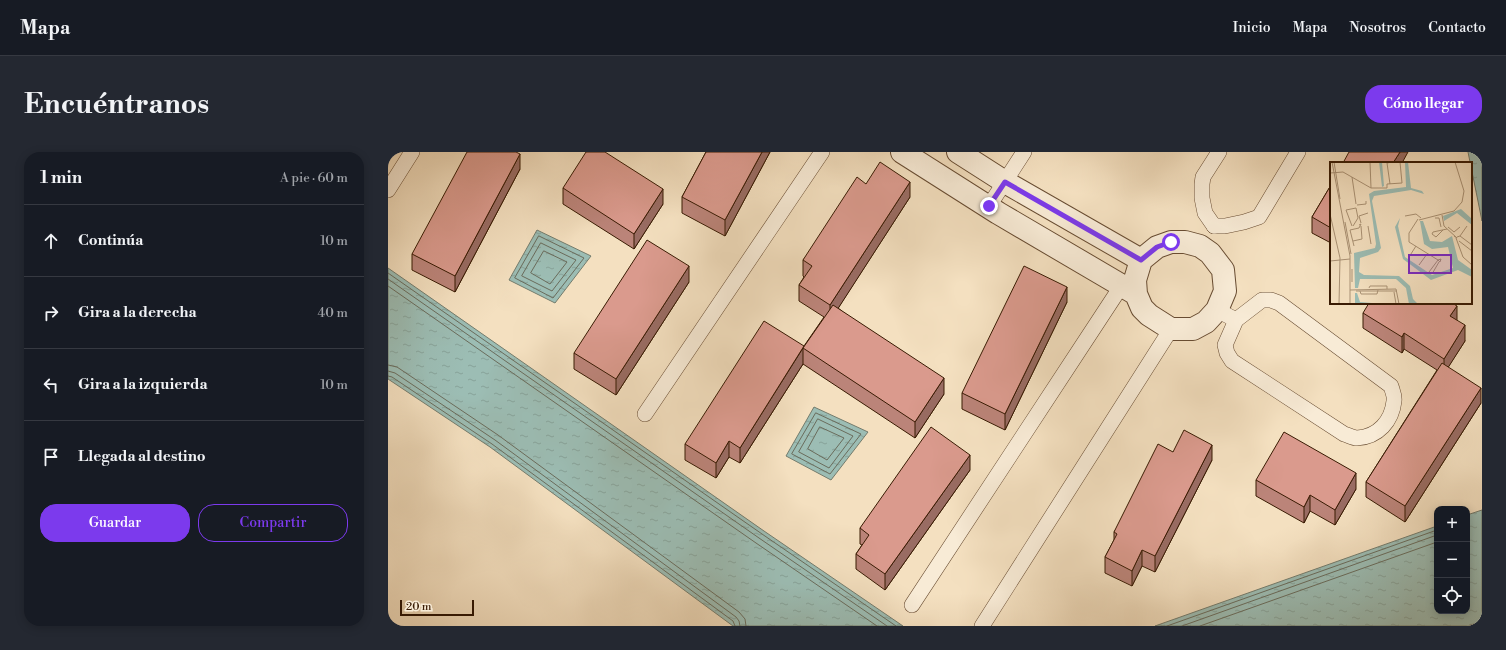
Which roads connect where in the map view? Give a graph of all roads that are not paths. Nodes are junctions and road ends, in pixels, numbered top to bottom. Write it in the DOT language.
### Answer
graph roads {
  1 [pos="412,152"];
  2 [pos="822,152"];
  3 [pos="902,152"];
  4 [pos="958,152"];
  5 [pos="1024,152"];
  6 [pos="1219,152"];
  7 [pos="1298,152"];
  8 [pos="1005,182"];
  9 [pos="388,190"];
  10 [pos="989,206"];
  11 [pos="1214,226"];
  12 [pos="1200,246"];
  13 [pos="1141,260"];
  14 [pos="1129,290"];
  15 [pos="1227,315"];
  16 [pos="1171,329"];
  17 [pos="645,414"];
  18 [pos="912,605"];
  19 [pos="982,626"];
  1 -- 9 [label="lane"];
  2 -- 17 [label="lane"];
  3 -- 10 [label="street"];
  4 -- 8 [label="street"];
  5 -- 8 [label="lane"];
  6 -- 11 [label="lane"];
  7 -- 11 [label="lane"];
  8 -- 10 [label="lane"];
  8 -- 13 [label="street"];
  10 -- 14 [label="street"];
  11 -- 12 [label="lane"];
  12 -- 13 [label="street"];
  12 -- 15 [label="street"];
  13 -- 14 [label="street"];
  14 -- 16 [label="street"];
  14 -- 18 [label="lane"];
  15 -- 15 [label="lane"];
  15 -- 16 [label="street"];
  16 -- 19 [label="lane"];
}
